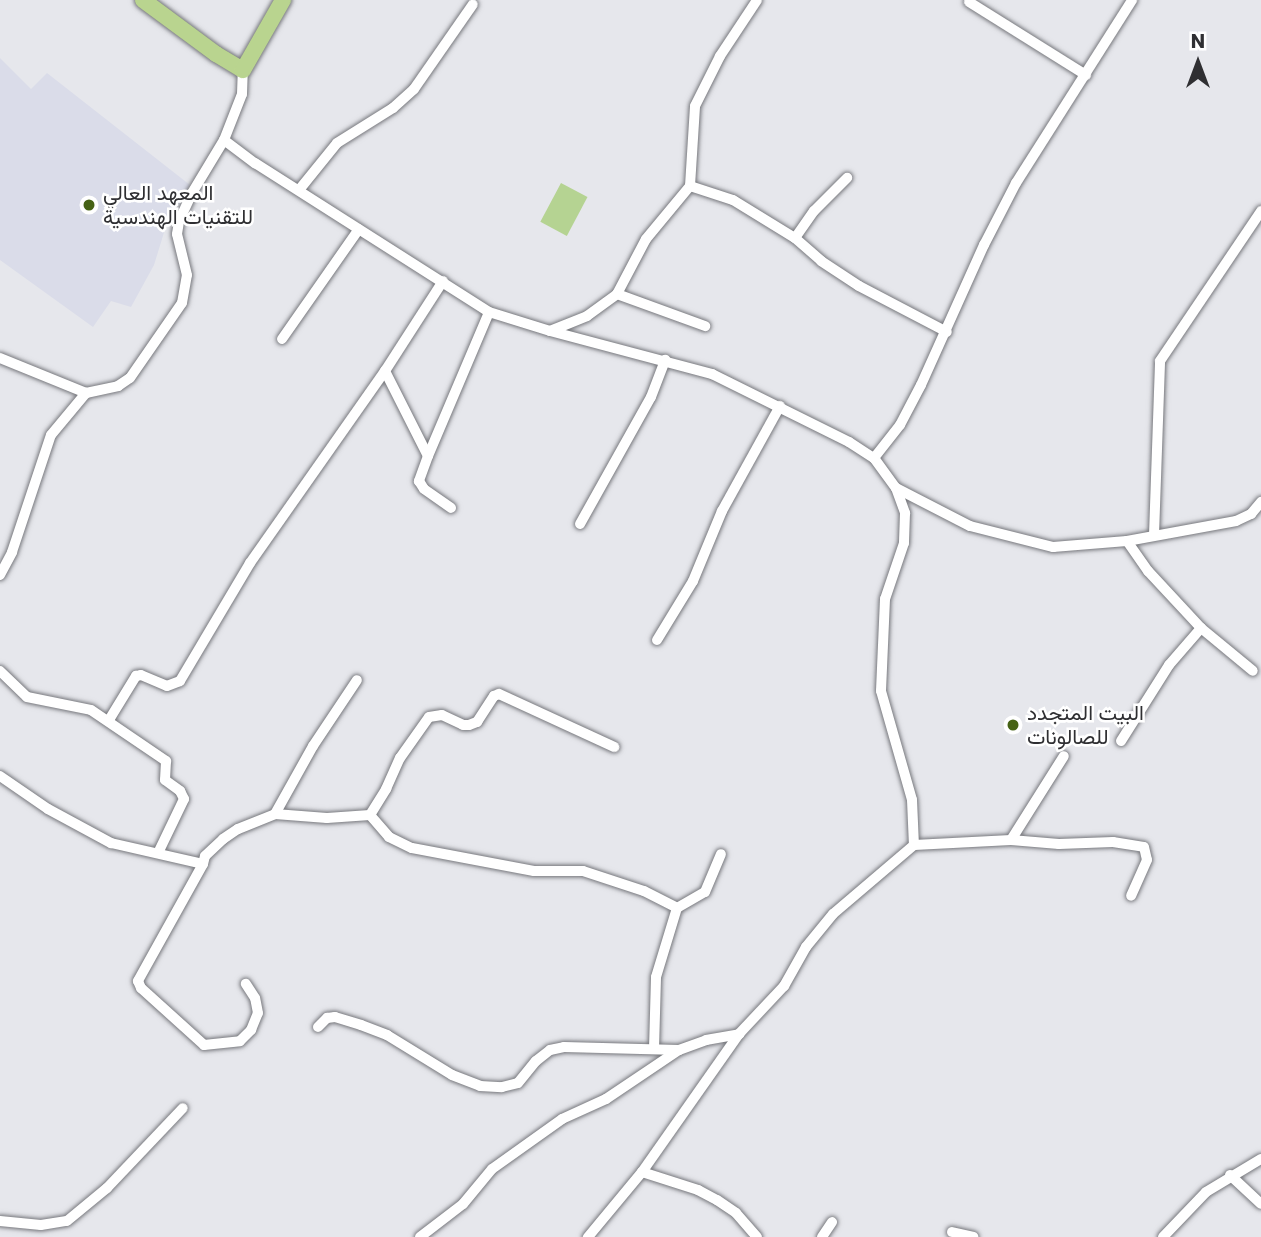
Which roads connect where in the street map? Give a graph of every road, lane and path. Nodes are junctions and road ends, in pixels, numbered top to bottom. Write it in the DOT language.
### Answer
graph roads {
  1 [pos="143,0"];
  2 [pos="283,0"];
  3 [pos="757,0"];
  4 [pos="1132,0"];
  5 [pos="969,2"];
  6 [pos="473,4"];
  7 [pos="243,70"];
  8 [pos="1086,75"];
  9 [pos="224,139"];
  10 [pos="847,178"];
  11 [pos="690,186"];
  12 [pos="299,190"];
  13 [pos="1261,211"];
  14 [pos="359,229"];
  15 [pos="795,238"];
  16 [pos="443,281"];
  17 [pos="617,294"];
  18 [pos="489,312"];
  19 [pos="705,326"];
  20 [pos="550,331"];
  21 [pos="947,332"];
  22 [pos="282,338"];
  23 [pos="0,358"];
  24 [pos="665,360"];
  25 [pos="385,372"];
  26 [pos="86,393"];
  27 [pos="780,406"];
  28 [pos="428,456"];
  29 [pos="874,458"];
  30 [pos="897,488"];
  31 [pos="1261,502"];
  32 [pos="451,508"];
  33 [pos="580,524"];
  34 [pos="1154,535"];
  35 [pos="1127,541"];
  36 [pos="0,575"];
  37 [pos="1201,628"];
  38 [pos="657,640"];
  39 [pos="0,671"];
  40 [pos="1253,671"];
  41 [pos="357,680"];
  42 [pos="109,720"];
  43 [pos="1121,741"];
  44 [pos="614,747"];
  45 [pos="1064,756"];
  46 [pos="0,776"];
  47 [pos="275,814"];
  48 [pos="370,815"];
  49 [pos="1011,840"];
  50 [pos="914,845"];
  51 [pos="158,853"];
  52 [pos="721,854"];
  53 [pos="203,864"];
  54 [pos="1131,896"];
  55 [pos="677,908"];
  56 [pos="246,984"];
  57 [pos="318,1027"];
  58 [pos="739,1034"];
  59 [pos="654,1049"];
  60 [pos="679,1050"];
  61 [pos="183,1108"];
  62 [pos="1261,1159"];
  63 [pos="642,1172"];
  64 [pos="1230,1175"];
  65 [pos="1261,1204"];
  66 [pos="0,1221"];
  67 [pos="832,1222"];
  68 [pos="952,1232"];
  69 [pos="420,1237"];
  70 [pos="588,1237"];
  71 [pos="757,1237"];
  72 [pos="822,1237"];
  73 [pos="973,1237"];
  74 [pos="1163,1237"];
  1 -- 7 [label="main road"];
  2 -- 7 [label="main road"];
  3 -- 11 [label="street"];
  4 -- 8 [label="street"];
  5 -- 8 [label="street"];
  6 -- 12 [label="street"];
  7 -- 9 [label="street"];
  8 -- 21 [label="street"];
  9 -- 12 [label="street"];
  9 -- 26 [label="street"];
  10 -- 15 [label="street"];
  11 -- 15 [label="street"];
  11 -- 17 [label="street"];
  12 -- 14 [label="street"];
  13 -- 34 [label="street"];
  14 -- 16 [label="street"];
  14 -- 22 [label="street"];
  15 -- 21 [label="street"];
  16 -- 18 [label="street"];
  16 -- 25 [label="street"];
  17 -- 19 [label="street"];
  17 -- 20 [label="street"];
  18 -- 20 [label="street"];
  18 -- 28 [label="street"];
  20 -- 24 [label="street"];
  21 -- 29 [label="street"];
  23 -- 26 [label="street"];
  24 -- 27 [label="street"];
  24 -- 33 [label="street"];
  25 -- 28 [label="street"];
  25 -- 42 [label="street"];
  26 -- 36 [label="street"];
  27 -- 29 [label="street"];
  27 -- 38 [label="street"];
  28 -- 32 [label="street"];
  29 -- 30 [label="street"];
  30 -- 35 [label="street"];
  30 -- 50 [label="street"];
  31 -- 34 [label="street"];
  34 -- 35 [label="street"];
  35 -- 37 [label="street"];
  37 -- 40 [label="street"];
  37 -- 43 [label="street"];
  39 -- 42 [label="street"];
  41 -- 47 [label="street"];
  42 -- 51 [label="street"];
  44 -- 48 [label="street"];
  45 -- 49 [label="street"];
  46 -- 51 [label="street"];
  47 -- 48 [label="street"];
  47 -- 53 [label="street"];
  48 -- 55 [label="street"];
  49 -- 50 [label="street"];
  49 -- 54 [label="street"];
  50 -- 58 [label="street"];
  51 -- 53 [label="street"];
  52 -- 55 [label="street"];
  53 -- 56 [label="street"];
  55 -- 59 [label="street"];
  57 -- 59 [label="street"];
  58 -- 60 [label="street"];
  58 -- 63 [label="street"];
  59 -- 60 [label="street"];
  60 -- 69 [label="street"];
  61 -- 66 [label="street"];
  62 -- 64 [label="street"];
  63 -- 70 [label="street"];
  63 -- 71 [label="street"];
  64 -- 65 [label="street"];
  64 -- 74 [label="street"];
  67 -- 72 [label="street"];
  68 -- 73 [label="street"];
}
